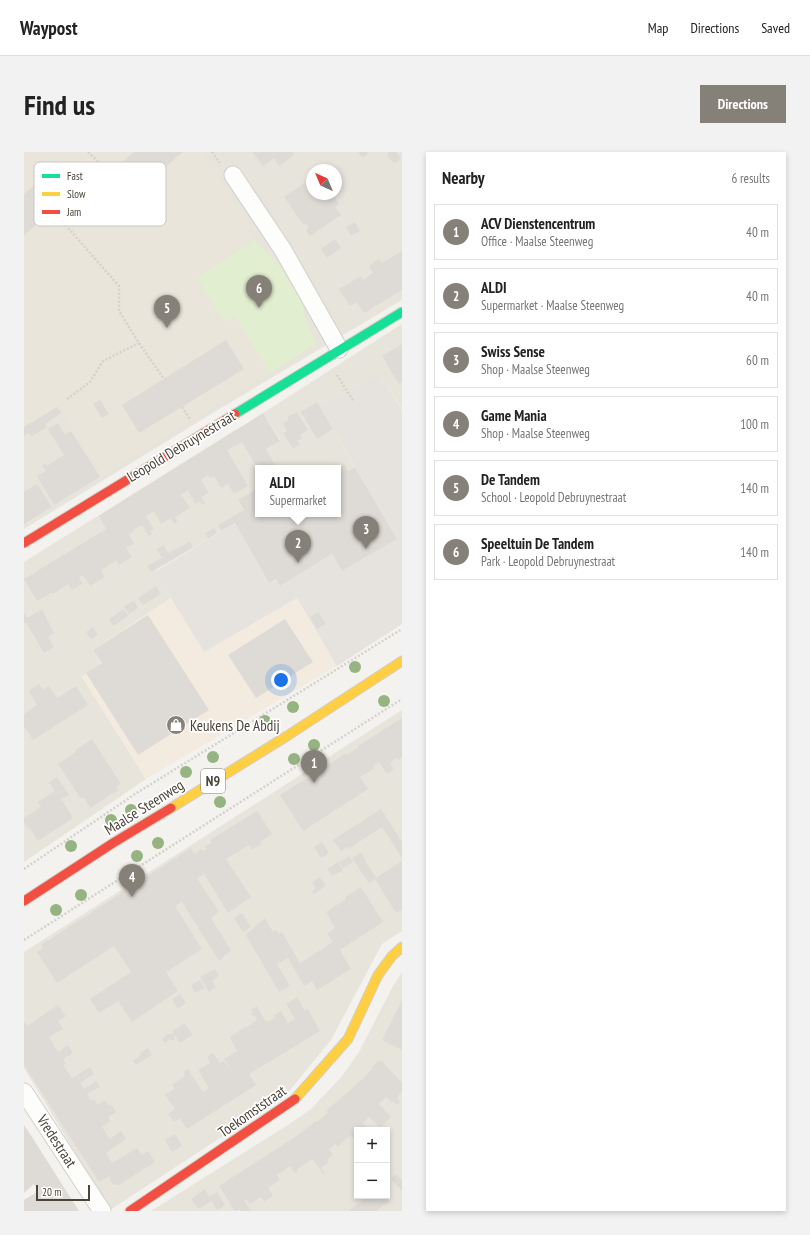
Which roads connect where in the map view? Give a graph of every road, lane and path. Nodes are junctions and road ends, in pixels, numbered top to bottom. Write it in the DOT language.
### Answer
graph roads {
  1 [pos="88,152"];
  2 [pos="99,162"];
  3 [pos="233,175"];
  4 [pos="66,226"];
  5 [pos="402,312"];
  6 [pos="139,343"];
  7 [pos="333,353"];
  8 [pos="164,378"];
  9 [pos="67,399"];
  10 [pos="354,402"];
  11 [pos="24,542"];
  12 [pos="402,629"];
  13 [pos="402,661"];
  14 [pos="402,699"];
  15 [pos="24,868"];
  16 [pos="24,901"];
  17 [pos="24,940"];
  18 [pos="402,947"];
  19 [pos="24,1092"];
  20 [pos="102,1211"];
  21 [pos="130,1211"];
  1 -- 2 [label="path"];
  3 -- 7 [label="street"];
  4 -- 6 [label="path"];
  5 -- 7 [label="street, Leopold Debruynestraat"];
  6 -- 8 [label="path"];
  6 -- 9 [label="path"];
  7 -- 10 [label="path"];
  7 -- 11 [label="street, Leopold Debruynestraat"];
  12 -- 15 [label="path"];
  13 -- 16 [label="street, Maalse Steenweg / N9"];
  14 -- 17 [label="path"];
  18 -- 21 [label="street, Toekomststraat"];
  19 -- 20 [label="street, Vredestraat"];
}
